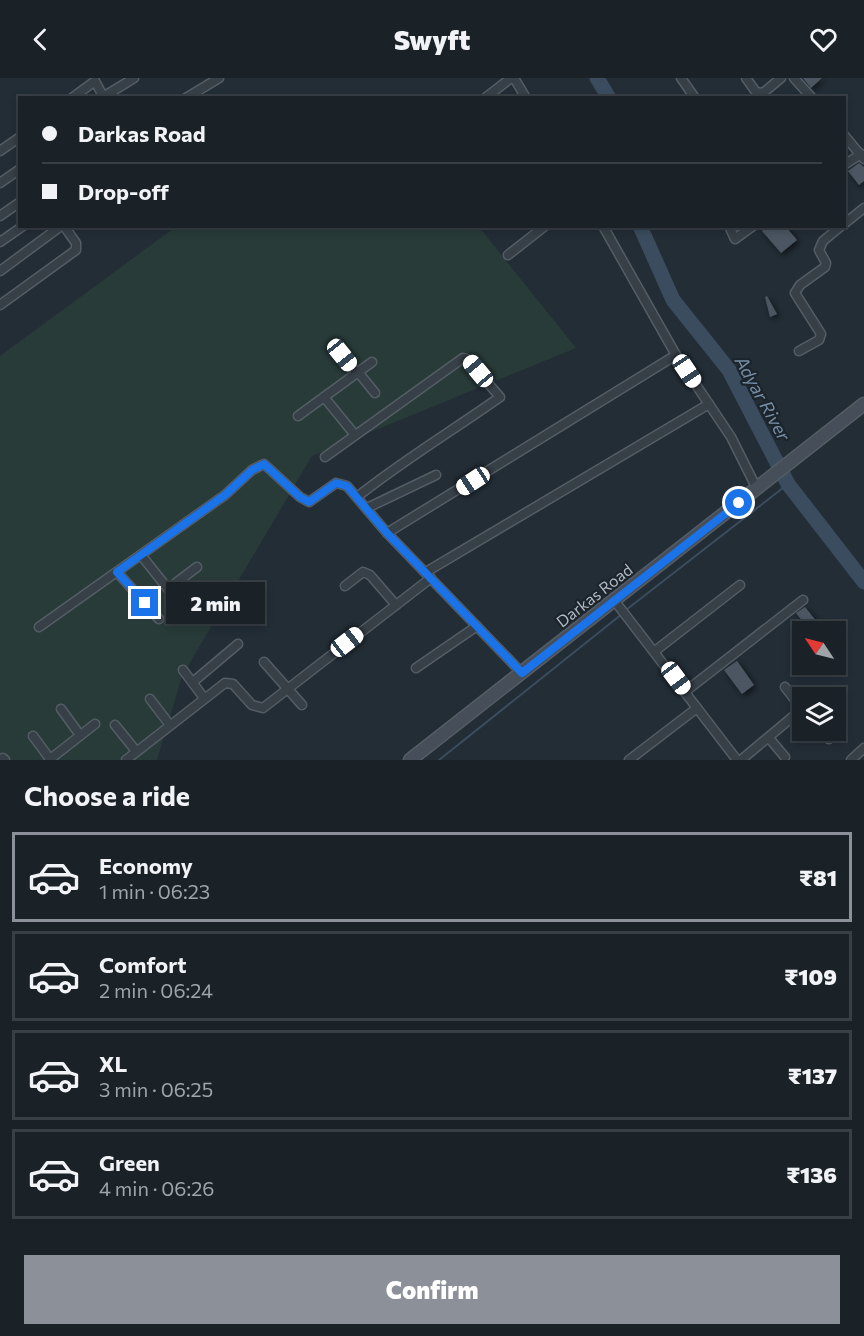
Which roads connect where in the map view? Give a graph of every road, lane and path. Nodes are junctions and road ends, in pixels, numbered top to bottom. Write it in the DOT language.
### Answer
graph roads {
  1 [pos="134,78"];
  2 [pos="219,78"];
  3 [pos="513,78"];
  4 [pos="681,78"];
  5 [pos="746,78"];
  6 [pos="781,78"];
  7 [pos="794,78"];
  8 [pos="75,96"];
  9 [pos="102,96"];
  10 [pos="105,96"];
  11 [pos="189,96"];
  12 [pos="488,96"];
  13 [pos="525,96"];
  14 [pos="694,96"];
  15 [pos="810,96"];
  16 [pos="846,137"];
  17 [pos="18,138"];
  18 [pos="0,151"];
  19 [pos="862,157"];
  20 [pos="846,164"];
  21 [pos="18,170"];
  22 [pos="0,183"];
  23 [pos="18,203"];
  24 [pos="864,208"];
  25 [pos="0,216"];
  26 [pos="846,222"];
  27 [pos="19,228"];
  28 [pos="59,228"];
  29 [pos="64,228"];
  30 [pos="542,228"];
  31 [pos="604,228"];
  32 [pos="730,228"];
  33 [pos="750,228"];
  34 [pos="839,228"];
  35 [pos="0,242"];
  36 [pos="508,255"];
  37 [pos="0,271"];
  38 [pos="0,305"];
  39 [pos="800,351"];
  40 [pos="676,354"];
  41 [pos="342,355"];
  42 [pos="372,362"];
  43 [pos="358,373"];
  44 [pos="375,393"];
  45 [pos="324,397"];
  46 [pos="709,404"];
  47 [pos="864,404"];
  48 [pos="298,416"];
  49 [pos="355,435"];
  50 [pos="325,457"];
  51 [pos="436,475"];
  52 [pos="762,485"];
  53 [pos="357,497"];
  54 [pos="367,508"];
  55 [pos="387,533"];
  56 [pos="141,555"];
  57 [pos="197,567"];
  58 [pos="117,572"];
  59 [pos="429,575"];
  60 [pos="740,585"];
  61 [pos="345,586"];
  62 [pos="168,589"];
  63 [pos="803,600"];
  64 [pos="180,604"];
  65 [pos="396,605"];
  66 [pos="620,607"];
  67 [pos="159,619"];
  68 [pos="477,626"];
  69 [pos="39,627"];
  70 [pos="238,644"];
  71 [pos="655,651"];
  72 [pos="264,662"];
  73 [pos="416,668"];
  74 [pos="183,670"];
  75 [pos="522,673"];
  76 [pos="193,682"];
  77 [pos="785,687"];
  78 [pos="288,688"];
  79 [pos="686,692"];
  80 [pos="792,696"];
  81 [pos="204,698"];
  82 [pos="150,699"];
  83 [pos="302,705"];
  84 [pos="697,708"];
  85 [pos="61,710"];
  86 [pos="792,718"];
  87 [pos="94,724"];
  88 [pos="170,724"];
  89 [pos="115,725"];
  90 [pos="80,735"];
  91 [pos="33,736"];
  92 [pos="769,738"];
  93 [pos="864,748"];
  94 [pos="136,751"];
  95 [pos="785,758"];
  96 [pos="49,760"];
  97 [pos="126,760"];
  98 [pos="410,760"];
  99 [pos="629,760"];
  100 [pos="739,760"];
  101 [pos="850,760"];
  1 -- 10 [label="street"];
  2 -- 11 [label="street"];
  3 -- 12 [label="street"];
  3 -- 13 [label="street"];
  4 -- 14 [label="street"];
  5 -- 6 [label="street"];
  7 -- 15 [label="street"];
  8 -- 9 [label="street"];
  16 -- 19 [label="street"];
  17 -- 18 [label="street"];
  19 -- 20 [label="street"];
  21 -- 22 [label="street"];
  23 -- 25 [label="street"];
  24 -- 26 [label="street"];
  27 -- 35 [label="street"];
  28 -- 37 [label="street"];
  29 -- 38 [label="street"];
  30 -- 36 [label="street"];
  31 -- 40 [label="street"];
  32 -- 33 [label="street"];
  34 -- 39 [label="street"];
  40 -- 46 [label="street"];
  40 -- 55 [label="street"];
  41 -- 43 [label="street"];
  42 -- 43 [label="street"];
  43 -- 44 [label="street"];
  43 -- 45 [label="street"];
  45 -- 48 [label="street"];
  45 -- 49 [label="street"];
  46 -- 52 [label="street"];
  46 -- 59 [label="street"];
  47 -- 52 [label="main road, Darkas Road"];
  49 -- 50 [label="street"];
  49 -- 53 [label="street"];
  51 -- 54 [label="street"];
  52 -- 66 [label="main road, Darkas Road"];
  53 -- 54 [label="street"];
  53 -- 56 [label="street"];
  54 -- 55 [label="street"];
  55 -- 59 [label="street"];
  56 -- 58 [label="street"];
  56 -- 62 [label="street"];
  57 -- 62 [label="street"];
  58 -- 67 [label="street"];
  58 -- 69 [label="street"];
  59 -- 65 [label="street"];
  59 -- 68 [label="street"];
  60 -- 71 [label="street"];
  61 -- 65 [label="street"];
  62 -- 64 [label="street"];
  63 -- 79 [label="street"];
  65 -- 78 [label="street"];
  66 -- 71 [label="street"];
  66 -- 75 [label="main road, Darkas Road"];
  68 -- 73 [label="street"];
  68 -- 75 [label="street"];
  70 -- 76 [label="street"];
  71 -- 79 [label="street"];
  72 -- 78 [label="street"];
  74 -- 76 [label="street"];
  75 -- 98 [label="main road, Darkas Road"];
  76 -- 81 [label="street"];
  77 -- 80 [label="street"];
  78 -- 81 [label="street"];
  78 -- 83 [label="street"];
  79 -- 84 [label="street"];
  81 -- 88 [label="street"];
  82 -- 88 [label="street"];
  84 -- 99 [label="street"];
  84 -- 100 [label="street"];
  85 -- 90 [label="street"];
  86 -- 92 [label="street"];
  87 -- 90 [label="street"];
  88 -- 94 [label="street"];
  89 -- 94 [label="street"];
  90 -- 96 [label="street"];
  91 -- 96 [label="street"];
  92 -- 95 [label="street"];
  92 -- 100 [label="street"];
  93 -- 101 [label="street"];
  94 -- 97 [label="street"];
}
